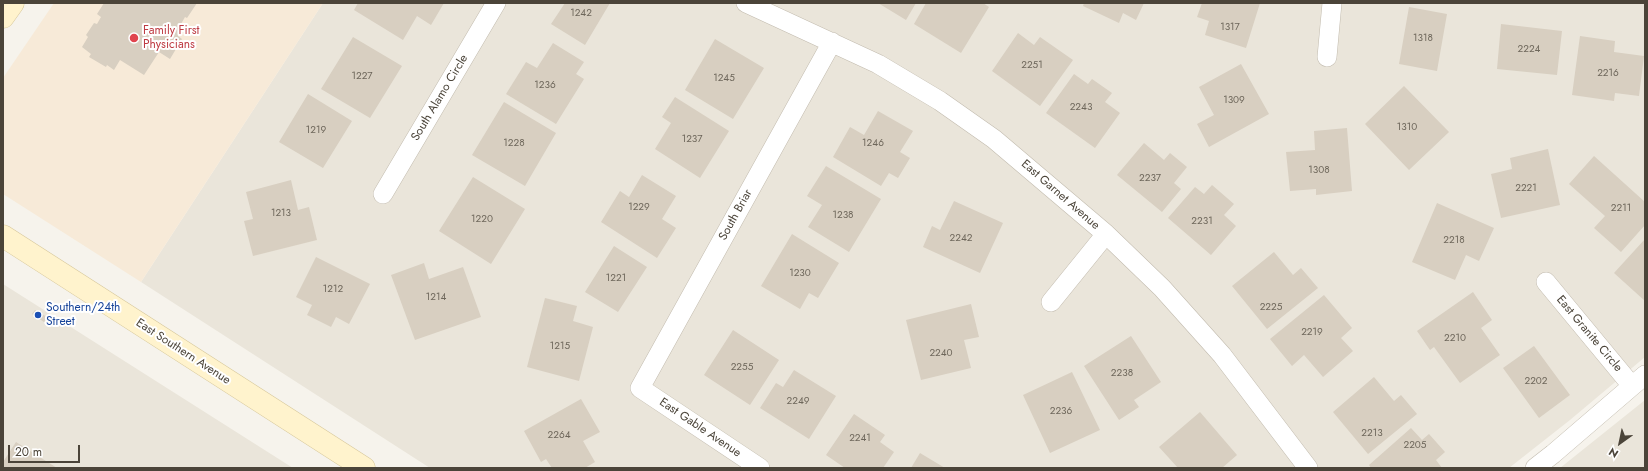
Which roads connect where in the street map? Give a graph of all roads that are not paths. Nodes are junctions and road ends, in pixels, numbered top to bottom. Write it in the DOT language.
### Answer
graph roads {
  1 [pos="13,3"];
  2 [pos="496,3"];
  3 [pos="746,3"];
  4 [pos="1332,3"];
  5 [pos="3,17"];
  6 [pos="832,42"];
  7 [pos="1327,57"];
  8 [pos="383,194"];
  9 [pos="1106,234"];
  10 [pos="3,236"];
  11 [pos="1546,282"];
  12 [pos="1051,302"];
  13 [pos="1639,381"];
  14 [pos="640,388"];
  15 [pos="364,468"];
  16 [pos="760,468"];
  17 [pos="1308,468"];
  18 [pos="1534,468"];
  1 -- 5 [label="main road"];
  2 -- 8 [label="street, South Alamo Circle"];
  3 -- 6 [label="street, East Garnet Avenue"];
  4 -- 7 [label="street"];
  6 -- 9 [label="street, East Garnet Avenue"];
  6 -- 14 [label="street, South Briar"];
  9 -- 12 [label="street"];
  9 -- 17 [label="street, East Garnet Avenue"];
  10 -- 15 [label="main road, East Southern Avenue"];
  11 -- 13 [label="street, East Granite Circle"];
  13 -- 18 [label="street"];
  14 -- 16 [label="street, East Gable Avenue"];
}
